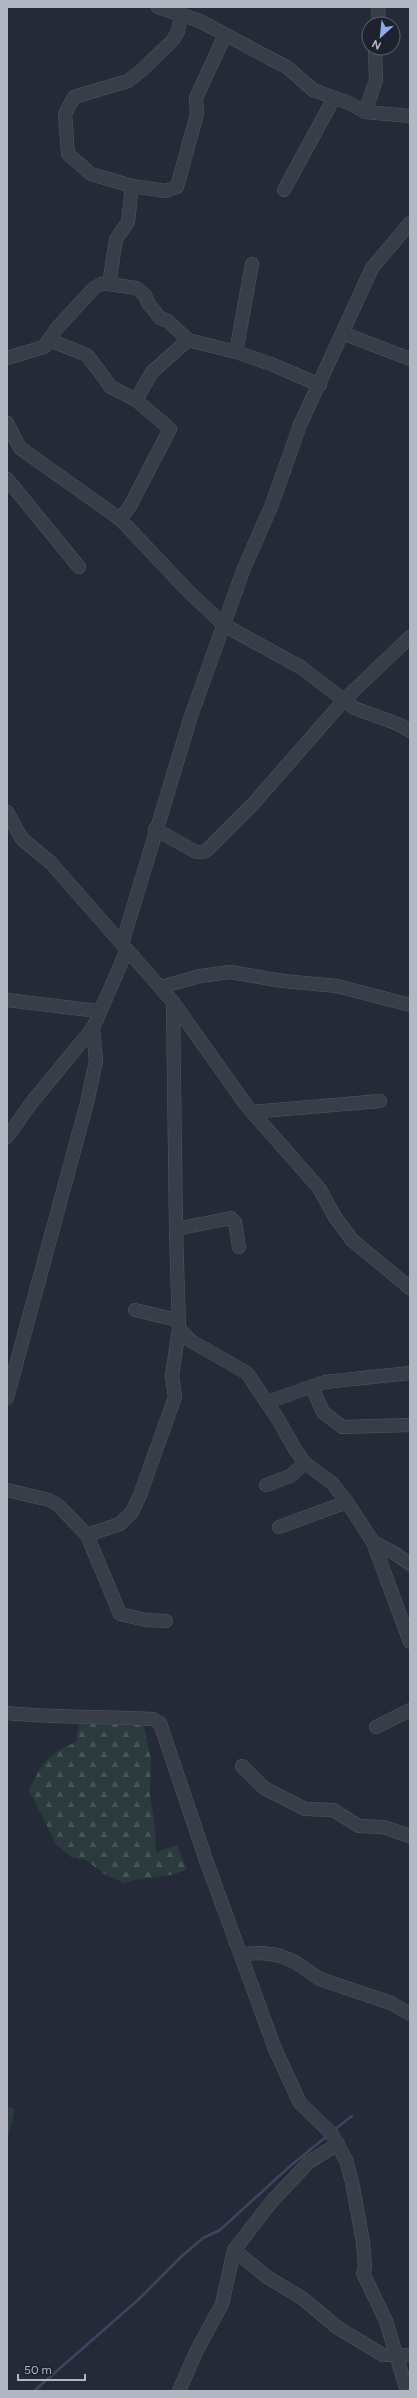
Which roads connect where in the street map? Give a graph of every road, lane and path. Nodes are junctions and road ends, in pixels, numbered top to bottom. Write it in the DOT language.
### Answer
graph roads {
  1 [pos="158,7"];
  2 [pos="181,15"];
  3 [pos="225,35"];
  4 [pos="375,56"];
  5 [pos="334,98"];
  6 [pos="365,112"];
  7 [pos="410,116"];
  8 [pos="132,186"];
  9 [pos="284,190"];
  10 [pos="410,223"];
  11 [pos="252,264"];
  12 [pos="109,284"];
  13 [pos="342,333"];
  14 [pos="49,340"];
  15 [pos="188,340"];
  16 [pos="236,352"];
  17 [pos="7,358"];
  18 [pos="410,359"];
  19 [pos="320,385"];
  20 [pos="136,400"];
  21 [pos="7,423"];
  22 [pos="13,448"];
  23 [pos="7,479"];
  24 [pos="120,519"];
  25 [pos="79,567"];
  26 [pos="224,625"];
  27 [pos="410,637"];
  28 [pos="345,699"];
  29 [pos="410,731"];
  30 [pos="7,812"];
  31 [pos="155,829"];
  32 [pos="125,947"];
  33 [pos="160,987"];
  34 [pos="7,1000"];
  35 [pos="408,1001"];
  36 [pos="173,1002"];
  37 [pos="98,1011"];
  38 [pos="93,1028"];
  39 [pos="380,1101"];
  40 [pos="252,1112"];
  41 [pos="7,1137"];
  42 [pos="176,1229"];
  43 [pos="239,1247"];
  44 [pos="410,1288"];
  45 [pos="135,1310"];
  46 [pos="178,1324"];
  47 [pos="410,1372"];
  48 [pos="312,1387"];
  49 [pos="7,1398"];
  50 [pos="267,1402"];
  51 [pos="410,1425"];
  52 [pos="305,1463"];
  53 [pos="266,1485"];
  54 [pos="7,1490"];
  55 [pos="347,1502"];
  56 [pos="279,1527"];
  57 [pos="86,1535"];
  58 [pos="373,1542"];
  59 [pos="410,1564"];
  60 [pos="166,1620"];
  61 [pos="410,1642"];
  62 [pos="410,1710"];
  63 [pos="7,1713"];
  64 [pos="376,1727"];
  65 [pos="242,1766"];
  66 [pos="410,1836"];
  67 [pos="241,1954"];
  68 [pos="410,2014"];
  69 [pos="338,2144"];
  70 [pos="234,2250"];
  71 [pos="404,2356"];
  72 [pos="179,2391"];
  73 [pos="407,2391"];
  1 -- 2 [label="street"];
  2 -- 3 [label="street"];
  2 -- 8 [label="street"];
  3 -- 5 [label="street"];
  3 -- 8 [label="street"];
  4 -- 6 [label="street"];
  5 -- 6 [label="street"];
  5 -- 9 [label="street"];
  6 -- 7 [label="street"];
  8 -- 12 [label="street"];
  10 -- 13 [label="street"];
  11 -- 16 [label="street"];
  12 -- 14 [label="street"];
  12 -- 15 [label="street"];
  13 -- 18 [label="street"];
  13 -- 19 [label="street"];
  14 -- 17 [label="street"];
  14 -- 20 [label="street"];
  15 -- 16 [label="street"];
  15 -- 20 [label="street"];
  16 -- 19 [label="street"];
  19 -- 26 [label="street"];
  20 -- 24 [label="street"];
  21 -- 22 [label="street"];
  22 -- 24 [label="street"];
  23 -- 25 [label="street"];
  24 -- 26 [label="street"];
  26 -- 28 [label="street"];
  26 -- 31 [label="street"];
  27 -- 28 [label="street"];
  28 -- 29 [label="street"];
  28 -- 31 [label="street"];
  30 -- 32 [label="street"];
  31 -- 32 [label="street"];
  32 -- 33 [label="street"];
  32 -- 37 [label="street"];
  33 -- 35 [label="street"];
  33 -- 36 [label="street"];
  34 -- 37 [label="street"];
  36 -- 40 [label="street"];
  36 -- 42 [label="street"];
  37 -- 38 [label="street"];
  38 -- 41 [label="street"];
  38 -- 49 [label="street"];
  39 -- 40 [label="street"];
  40 -- 44 [label="street"];
  42 -- 43 [label="street"];
  42 -- 46 [label="street"];
  45 -- 46 [label="street"];
  46 -- 50 [label="street"];
  46 -- 57 [label="street"];
  47 -- 48 [label="street"];
  48 -- 50 [label="street"];
  48 -- 51 [label="street"];
  50 -- 52 [label="street"];
  52 -- 53 [label="street"];
  52 -- 55 [label="street"];
  54 -- 57 [label="street"];
  55 -- 56 [label="street"];
  55 -- 58 [label="street"];
  57 -- 60 [label="street"];
  58 -- 59 [label="street"];
  58 -- 61 [label="street"];
  62 -- 64 [label="street"];
  63 -- 67 [label="street"];
  65 -- 66 [label="street"];
  67 -- 68 [label="street"];
  67 -- 69 [label="street"];
  69 -- 70 [label="street"];
  69 -- 71 [label="street"];
  70 -- 71 [label="street"];
  70 -- 72 [label="street"];
  71 -- 73 [label="street"];
}
